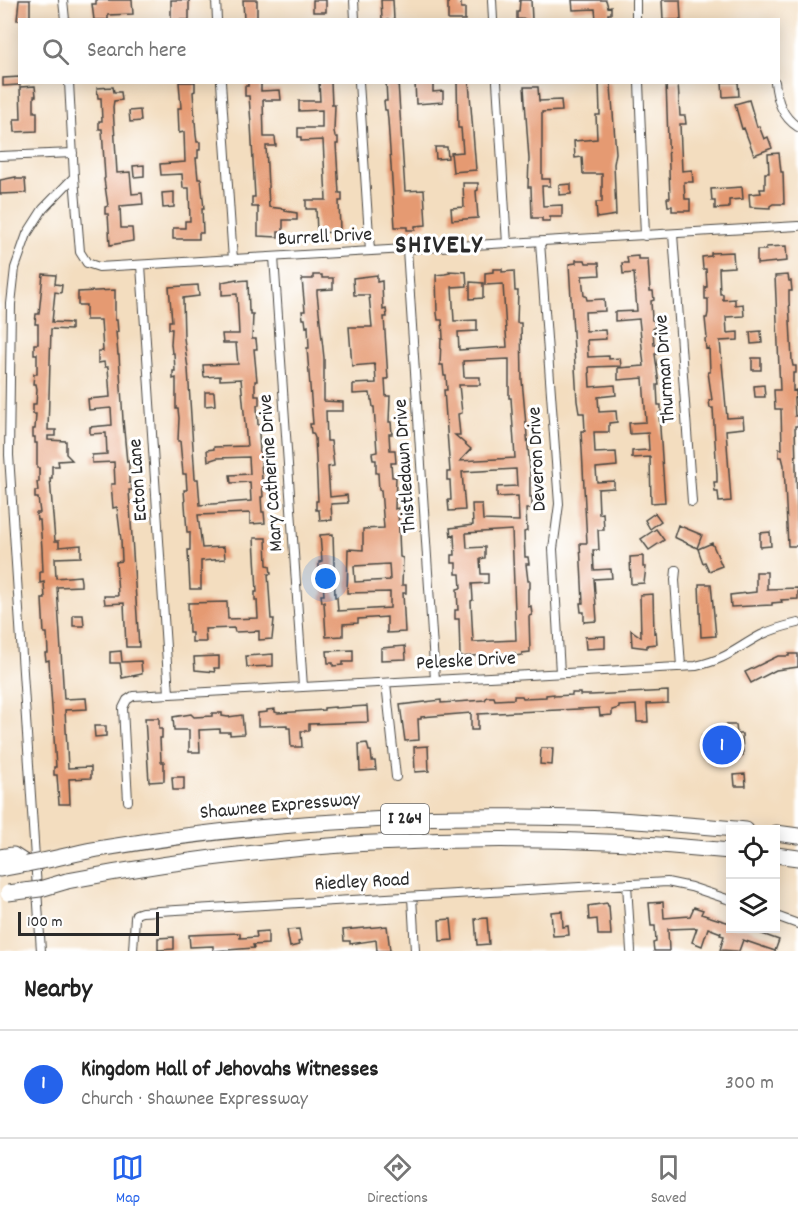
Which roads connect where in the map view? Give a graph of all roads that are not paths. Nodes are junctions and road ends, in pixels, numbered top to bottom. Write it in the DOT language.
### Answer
graph roads {
  1 [pos="63,0"];
  2 [pos="216,0"];
  3 [pos="354,0"];
  4 [pos="492,0"];
  5 [pos="636,0"];
  6 [pos="64,18"];
  7 [pos="217,18"];
  8 [pos="355,18"];
  9 [pos="493,18"];
  10 [pos="636,18"];
  11 [pos="69,84"];
  12 [pos="221,84"];
  13 [pos="359,84"];
  14 [pos="497,84"];
  15 [pos="639,84"];
  16 [pos="776,84"];
  17 [pos="798,127"];
  18 [pos="73,153"];
  19 [pos="0,156"];
  20 [pos="74,177"];
  21 [pos="798,226"];
  22 [pos="673,234"];
  23 [pos="645,236"];
  24 [pos="540,242"];
  25 [pos="507,244"];
  26 [pos="407,249"];
  27 [pos="370,252"];
  28 [pos="274,257"];
  29 [pos="232,260"];
  30 [pos="141,265"];
  31 [pos="692,502"];
  32 [pos="676,570"];
  33 [pos="798,623"];
  34 [pos="681,667"];
  35 [pos="560,673"];
  36 [pos="435,680"];
  37 [pos="386,683"];
  38 [pos="303,687"];
  39 [pos="169,694"];
  40 [pos="396,777"];
  41 [pos="128,801"];
  42 [pos="726,828"];
  43 [pos="780,834"];
  44 [pos="798,836"];
  45 [pos="726,851"];
  46 [pos="780,856"];
  47 [pos="0,857"];
  48 [pos="798,858"];
  49 [pos="27,864"];
  50 [pos="0,869"];
  51 [pos="627,884"];
  52 [pos="3,895"];
  53 [pos="412,897"];
  54 [pos="726,899"];
  55 [pos="780,917"];
  56 [pos="798,924"];
  57 [pos="41,951"];
  58 [pos="133,951"];
  59 [pos="416,951"];
  60 [pos="631,951"];
  1 -- 6 [label="street"];
  2 -- 7 [label="street"];
  3 -- 8 [label="street"];
  4 -- 9 [label="street"];
  5 -- 10 [label="street"];
  11 -- 18 [label="street"];
  12 -- 29 [label="street"];
  13 -- 27 [label="street"];
  14 -- 25 [label="street"];
  15 -- 23 [label="street"];
  16 -- 17 [label="street"];
  18 -- 19 [label="street"];
  18 -- 20 [label="street"];
  20 -- 30 [label="street, Burrell Drive"];
  20 -- 57 [label="street"];
  21 -- 22 [label="street, Burrell Drive"];
  22 -- 23 [label="street, Burrell Drive"];
  22 -- 31 [label="street, Thurman Drive"];
  23 -- 24 [label="street, Burrell Drive"];
  24 -- 25 [label="street, Burrell Drive"];
  24 -- 35 [label="street, Deveron Drive"];
  25 -- 26 [label="street, Burrell Drive"];
  26 -- 27 [label="street, Burrell Drive"];
  26 -- 36 [label="street, Thistledawn Drive"];
  27 -- 28 [label="street, Burrell Drive"];
  28 -- 29 [label="street, Burrell Drive"];
  28 -- 38 [label="street, Mary Catherine Drive"];
  29 -- 30 [label="street, Burrell Drive"];
  30 -- 39 [label="street, Ecton Lane"];
  32 -- 34 [label="street"];
  33 -- 34 [label="street, Peleske Drive"];
  34 -- 35 [label="street, Peleske Drive"];
  35 -- 36 [label="street, Peleske Drive"];
  36 -- 37 [label="street, Peleske Drive"];
  37 -- 38 [label="street, Peleske Drive"];
  37 -- 40 [label="street"];
  38 -- 39 [label="street, Peleske Drive"];
  39 -- 41 [label="street, Peleske Drive"];
  42 -- 49 [label="highway, Shawnee Expressway / I 264, bridge"];
  43 -- 44 [label="highway"];
  45 -- 52 [label="highway, I 264, bridge"];
  46 -- 48 [label="highway"];
  47 -- 49 [label="highway"];
  49 -- 50 [label="highway, Shawnee Expressway / I 264"];
  51 -- 53 [label="street, Riedley Road"];
  51 -- 54 [label="street, Riedley Road"];
  51 -- 60 [label="street"];
  53 -- 58 [label="street, Riedley Road"];
  53 -- 59 [label="street"];
  55 -- 56 [label="street"];
}
